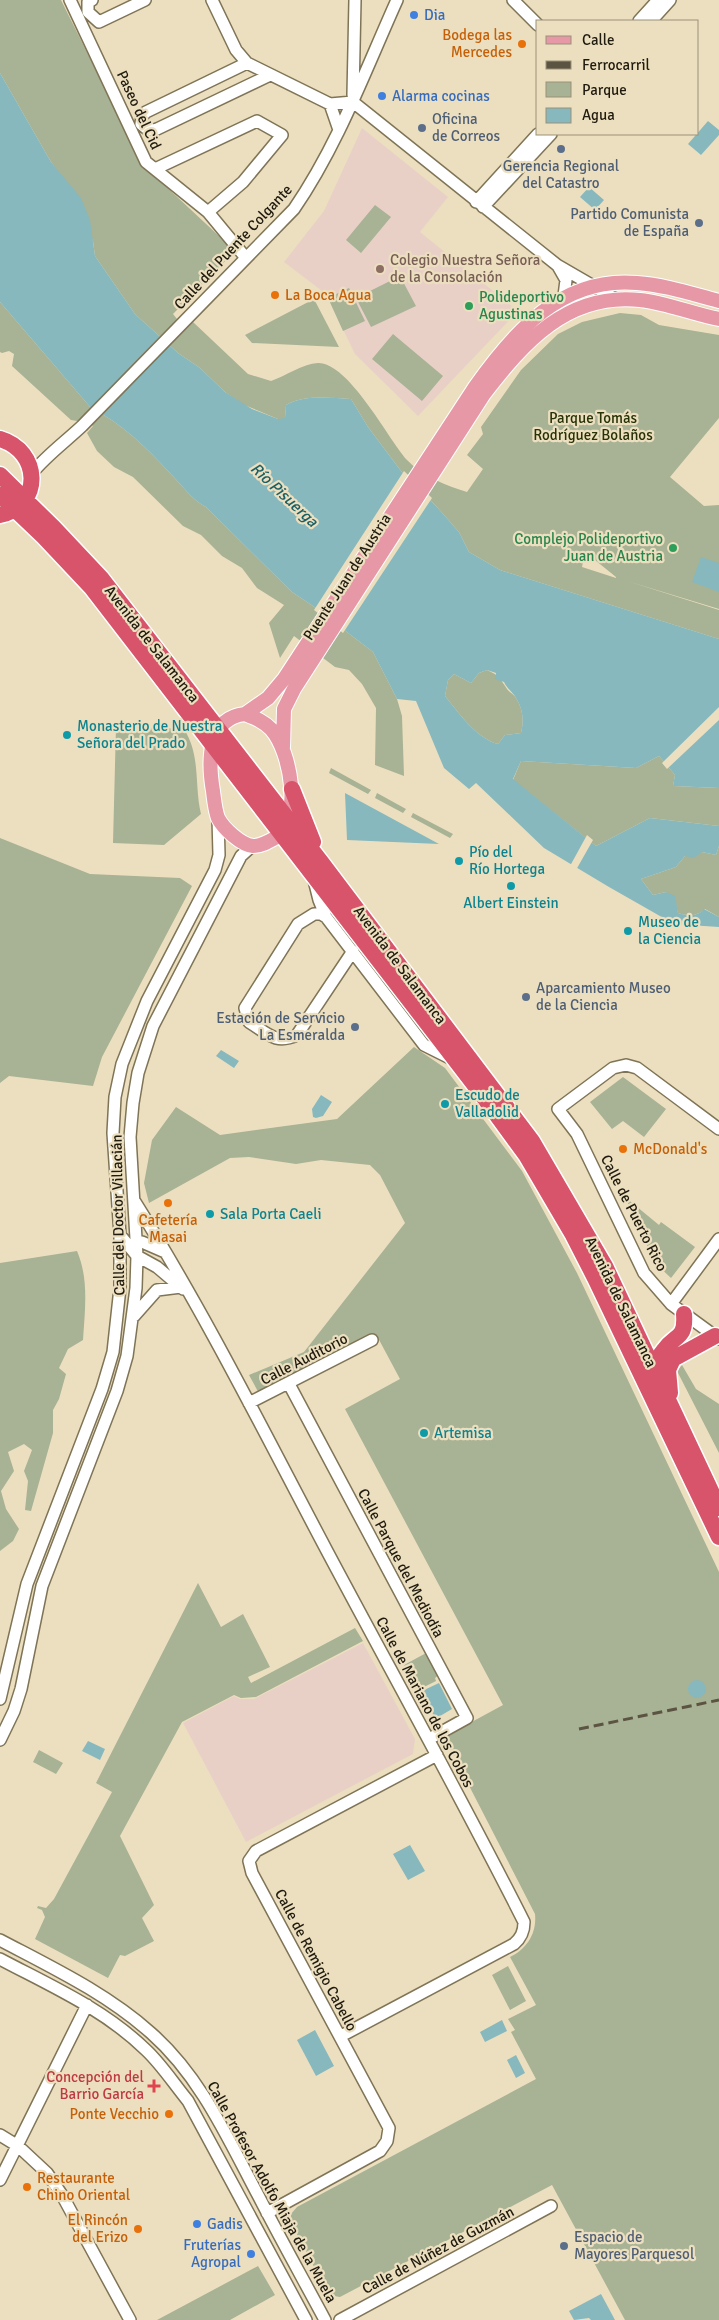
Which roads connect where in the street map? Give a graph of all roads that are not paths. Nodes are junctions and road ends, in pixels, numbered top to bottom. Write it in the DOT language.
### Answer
graph roads {
  1 [pos="70,0"];
  2 [pos="92,0"];
  3 [pos="145,0"];
  4 [pos="212,0"];
  5 [pos="355,0"];
  6 [pos="397,0"];
  7 [pos="513,0"];
  8 [pos="658,0"];
  9 [pos="670,0"];
  10 [pos="640,20"];
  11 [pos="652,20"];
  12 [pos="536,23"];
  13 [pos="354,61"];
  14 [pos="370,62"];
  15 [pos="247,63"];
  16 [pos="270,74"];
  17 [pos="353,102"];
  18 [pos="330,104"];
  19 [pos="339,130"];
  20 [pos="537,135"];
  21 [pos="550,135"];
  22 [pos="155,169"];
  23 [pos="480,205"];
  24 [pos="208,212"];
  25 [pos="246,258"];
  26 [pos="557,265"];
  27 [pos="591,285"];
  28 [pos="564,296"];
  29 [pos="614,298"];
  30 [pos="719,301"];
  31 [pos="719,319"];
  32 [pos="454,428"];
  33 [pos="0,439"];
  34 [pos="32,473"];
  35 [pos="0,475"];
  36 [pos="0,495"];
  37 [pos="13,508"];
  38 [pos="295,675"];
  39 [pos="245,714"];
  40 [pos="215,737"];
  41 [pos="283,747"];
  42 [pos="292,789"];
  43 [pos="218,818"];
  44 [pos="288,819"];
  45 [pos="281,834"];
  46 [pos="252,846"];
  47 [pos="322,862"];
  48 [pos="314,878"];
  49 [pos="326,918"];
  50 [pos="353,951"];
  51 [pos="456,1061"];
  52 [pos="719,1129"];
  53 [pos="135,1202"];
  54 [pos="120,1236"];
  55 [pos="719,1239"];
  56 [pos="134,1248"];
  57 [pos="166,1253"];
  58 [pos="120,1258"];
  59 [pos="173,1264"];
  60 [pos="168,1275"];
  61 [pos="181,1287"];
  62 [pos="157,1290"];
  63 [pos="195,1302"];
  64 [pos="678,1309"];
  65 [pos="134,1316"];
  66 [pos="717,1338"];
  67 [pos="372,1340"];
  68 [pos="642,1344"];
  69 [pos="664,1349"];
  70 [pos="654,1368"];
  71 [pos="288,1384"];
  72 [pos="648,1388"];
  73 [pos="670,1401"];
  74 [pos="249,1403"];
  75 [pos="719,1508"];
  76 [pos="719,1537"];
  77 [pos="0,1699"];
  78 [pos="429,1739"];
  79 [pos="0,1740"];
  80 [pos="437,1755"];
  81 [pos="0,1940"];
  82 [pos="0,1959"];
  83 [pos="87,2005"];
  84 [pos="340,2036"];
  85 [pos="0,2136"];
  86 [pos="18,2146"];
  87 [pos="0,2180"];
  88 [pos="551,2206"];
  89 [pos="267,2213"];
  90 [pos="130,2320"];
  91 [pos="306,2320"];
  92 [pos="325,2320"];
  93 [pos="340,2320"];
  1 -- 22 [label="street, Paseo del Cid"];
  2 -- 3 [label="street"];
  4 -- 15 [label="street"];
  5 -- 13 [label="street"];
  6 -- 14 [label="street, Calle del Puente Colgante"];
  7 -- 12 [label="street"];
  8 -- 10 [label="street"];
  9 -- 11 [label="street"];
  13 -- 14 [label="street"];
  13 -- 17 [label="street"];
  14 -- 17 [label="street, Calle del Puente Colgante"];
  15 -- 16 [label="street"];
  15 -- 16 [label="street"];
  16 -- 18 [label="street"];
  17 -- 18 [label="street"];
  17 -- 19 [label="street, Calle del Puente Colgante"];
  17 -- 23 [label="street"];
  18 -- 19 [label="street"];
  19 -- 25 [label="street, Calle del Puente Colgante"];
  20 -- 23 [label="street"];
  21 -- 23 [label="street"];
  22 -- 24 [label="street, Paseo del Cid"];
  22 -- 24 [label="street"];
  23 -- 26 [label="street"];
  24 -- 25 [label="street, Paseo del Cid"];
  25 -- 34 [label="street, Calle del Puente Colgante"];
  26 -- 27 [label="street"];
  26 -- 28 [label="street"];
  27 -- 28 [label="main road"];
  27 -- 29 [label="street"];
  27 -- 30 [label="main road"];
  28 -- 32 [label="main road"];
  29 -- 31 [label="main road"];
  29 -- 32 [label="main road"];
  32 -- 38 [label="main road, Puente Juan de Austria"];
  33 -- 34 [label="highway"];
  34 -- 37 [label="highway"];
  35 -- 37 [label="highway, Avenida de Salamanca"];
  36 -- 37 [label="highway, Avenida de Salamanca"];
  37 -- 40 [label="highway, Avenida de Salamanca"];
  38 -- 39 [label="main road, Puente Juan de Austria"];
  38 -- 41 [label="main road, Puente Juan de Austria"];
  39 -- 40 [label="main road, Puente Juan de Austria"];
  39 -- 41 [label="main road"];
  40 -- 43 [label="main road"];
  40 -- 44 [label="highway, Avenida de Salamanca"];
  40 -- 45 [label="highway, Avenida de Salamanca"];
  41 -- 42 [label="main road"];
  42 -- 44 [label="main road"];
  42 -- 47 [label="highway"];
  43 -- 46 [label="main road"];
  43 -- 54 [label="street, Calle del Doctor Villacián"];
  44 -- 45 [label="main road"];
  44 -- 47 [label="highway, Avenida de Salamanca"];
  45 -- 46 [label="main road"];
  45 -- 48 [label="highway, Avenida de Salamanca"];
  46 -- 53 [label="street, Calle del Doctor Villacián"];
  47 -- 68 [label="highway, Avenida de Salamanca"];
  48 -- 49 [label="street, Avenida de Salamanca"];
  48 -- 51 [label="highway, Avenida de Salamanca"];
  49 -- 50 [label="street, Avenida de Salamanca"];
  49 -- 50 [label="street"];
  50 -- 51 [label="street, Avenida de Salamanca"];
  51 -- 72 [label="highway, Avenida de Salamanca"];
  52 -- 64 [label="street, Calle de Puerto Rico"];
  53 -- 56 [label="street, Calle del Doctor Villacián"];
  53 -- 57 [label="street, Calle de Mariano de los Cobos"];
  54 -- 56 [label="street, Calle de Mariano de los Cobos"];
  54 -- 58 [label="street, Calle del Doctor Villacián"];
  55 -- 64 [label="street"];
  56 -- 57 [label="street, Calle de Mariano de los Cobos"];
  56 -- 58 [label="street"];
  56 -- 60 [label="street, Calle de Mariano de los Cobos"];
  56 -- 65 [label="street, Calle del Doctor Villacián"];
  57 -- 59 [label="street, Calle de Mariano de los Cobos"];
  58 -- 77 [label="street, Calle del Doctor Villacián"];
  59 -- 60 [label="street"];
  59 -- 63 [label="street, Calle de Mariano de los Cobos"];
  60 -- 61 [label="street, Calle de Mariano de los Cobos"];
  60 -- 62 [label="street"];
  61 -- 62 [label="street"];
  61 -- 63 [label="street, Calle de Mariano de los Cobos"];
  62 -- 65 [label="street"];
  63 -- 74 [label="street, Calle de Mariano de los Cobos"];
  64 -- 66 [label="street, Calle de Puerto Rico"];
  64 -- 69 [label="highway"];
  65 -- 79 [label="street, Calle del Doctor Villacián"];
  66 -- 73 [label="highway"];
  67 -- 71 [label="street, Calle Auditorio"];
  68 -- 69 [label="highway"];
  68 -- 70 [label="highway, Avenida de Salamanca"];
  69 -- 70 [label="highway"];
  70 -- 72 [label="highway"];
  70 -- 73 [label="highway, Avenida de Salamanca"];
  71 -- 74 [label="street, Calle Auditorio"];
  71 -- 78 [label="street, Calle Parque del Mediodía"];
  72 -- 76 [label="highway, Avenida de Salamanca"];
  73 -- 75 [label="highway, Avenida de Salamanca"];
  74 -- 78 [label="street, Calle de Mariano de los Cobos"];
  78 -- 80 [label="street, Calle de Mariano de los Cobos"];
  80 -- 84 [label="street, Calle de Mariano de los Cobos"];
  80 -- 84 [label="street, Calle de Remigio Cabello"];
  81 -- 89 [label="street, Calle Profesor Adolfo Miaja de la Muela"];
  82 -- 83 [label="street, Calle Profesor Adolfo Miaja de la Muela"];
  83 -- 86 [label="street"];
  83 -- 91 [label="street, Calle Profesor Adolfo Miaja de la Muela"];
  84 -- 89 [label="street, Calle de Remigio Cabello"];
  85 -- 86 [label="street"];
  86 -- 87 [label="street"];
  86 -- 90 [label="street"];
  88 -- 93 [label="street, Calle de Núñez de Guzmán"];
  89 -- 92 [label="street, Calle Profesor Adolfo Miaja de la Muela"];
}
